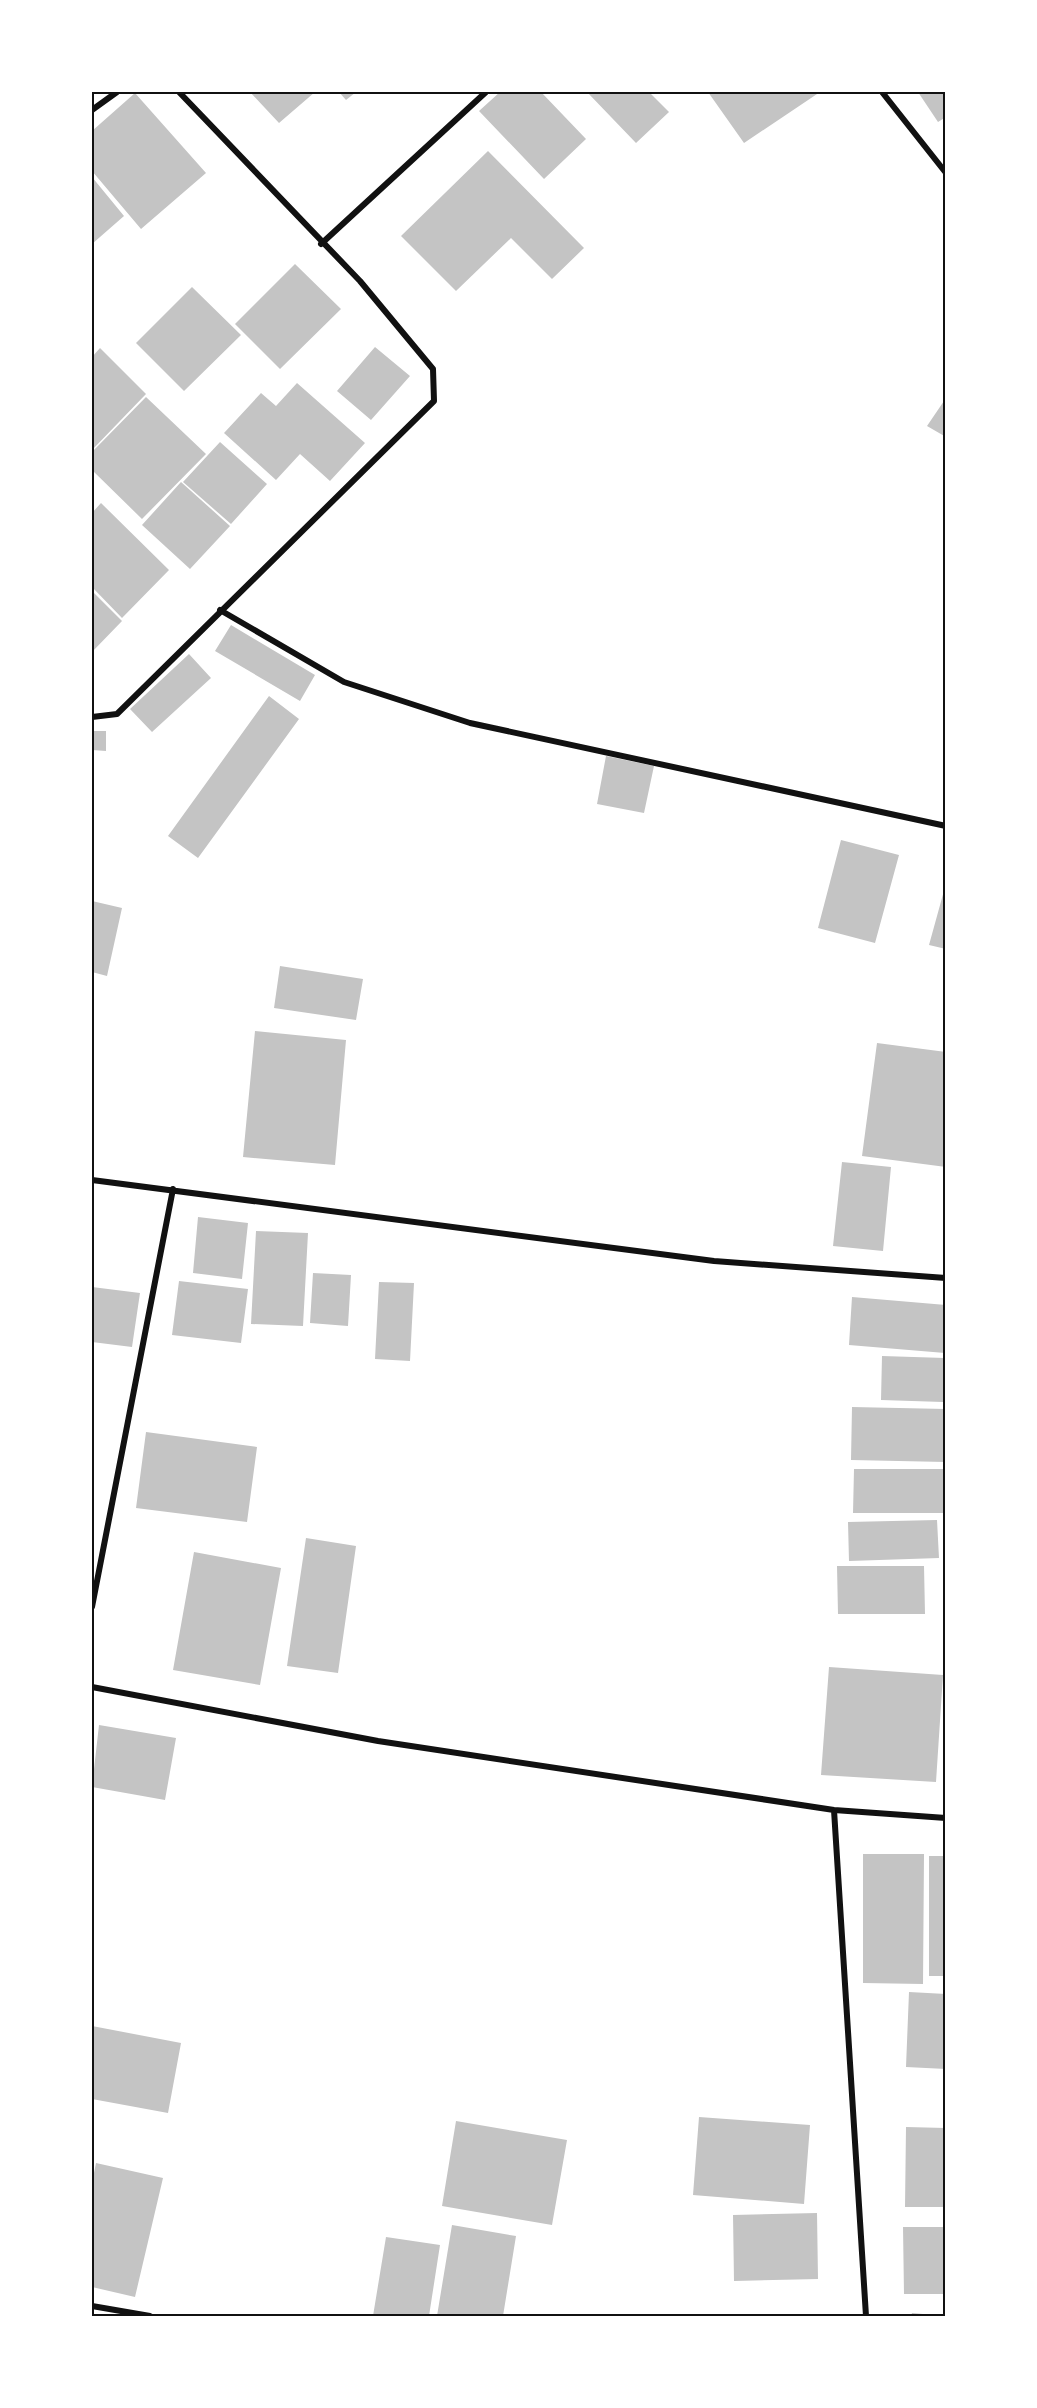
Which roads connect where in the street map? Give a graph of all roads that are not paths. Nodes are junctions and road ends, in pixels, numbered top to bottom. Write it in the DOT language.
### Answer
graph roads {
  1 [pos="117,92"];
  2 [pos="179,92"];
  3 [pos="486,92"];
  4 [pos="882,92"];
  5 [pos="92,110"];
  6 [pos="945,173"];
  7 [pos="321,244"];
  8 [pos="220,610"];
  9 [pos="92,717"];
  10 [pos="945,826"];
  11 [pos="92,1180"];
  12 [pos="173,1189"];
  13 [pos="945,1278"];
  14 [pos="92,1607"];
  15 [pos="92,1687"];
  16 [pos="834,1810"];
  17 [pos="945,1818"];
  18 [pos="92,2306"];
  19 [pos="150,2316"];
  20 [pos="866,2316"];
  1 -- 5 [label="street"];
  2 -- 7 [label="street"];
  3 -- 7 [label="street"];
  4 -- 6 [label="street"];
  7 -- 8 [label="street"];
  8 -- 9 [label="street"];
  8 -- 10 [label="street"];
  11 -- 12 [label="street"];
  12 -- 13 [label="street"];
  12 -- 14 [label="street"];
  15 -- 16 [label="street"];
  16 -- 17 [label="street"];
  16 -- 20 [label="street"];
  18 -- 19 [label="street"];
}
